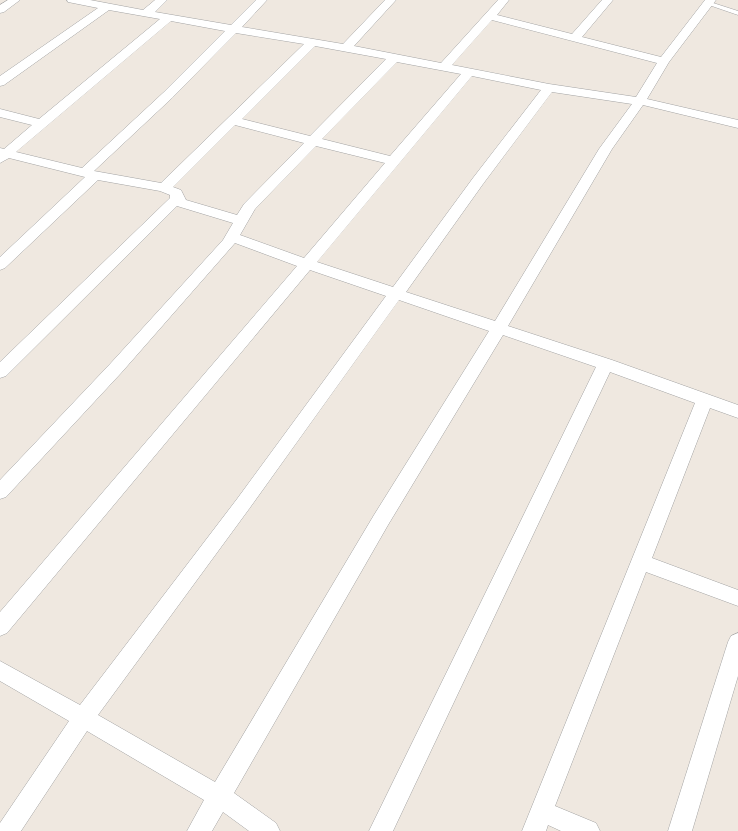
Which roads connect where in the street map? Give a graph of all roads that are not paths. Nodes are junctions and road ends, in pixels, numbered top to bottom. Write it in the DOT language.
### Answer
graph roads {
  1 [pos="15,0"];
  2 [pos="72,0"];
  3 [pos="162,0"];
  4 [pos="262,0"];
  5 [pos="391,0"];
  6 [pos="504,0"];
  7 [pos="608,0"];
  8 [pos="710,2"];
  9 [pos="108,6"];
  10 [pos="0,10"];
  11 [pos="146,13"];
  12 [pos="738,13"];
  13 [pos="489,16"];
  14 [pos="169,17"];
  15 [pos="232,29"];
  16 [pos="575,38"];
  17 [pos="313,42"];
  18 [pos="346,48"];
  19 [pos="394,58"];
  20 [pos="664,61"];
  21 [pos="444,67"];
  22 [pos="469,72"];
  23 [pos="0,82"];
  24 [pos="549,88"];
  25 [pos="640,102"];
  26 [pos="0,113"];
  27 [pos="234,121"];
  28 [pos="42,124"];
  29 [pos="738,124"];
  30 [pos="313,141"];
  31 [pos="2,155"];
  32 [pos="393,160"];
  33 [pos="89,173"];
  34 [pos="164,188"];
  35 [pos="177,199"];
  36 [pos="240,222"];
  37 [pos="234,236"];
  38 [pos="308,264"];
  39 [pos="0,265"];
  40 [pos="396,294"];
  41 [pos="499,328"];
  42 [pos="606,364"];
  43 [pos="0,372"];
  44 [pos="705,400"];
  45 [pos="738,412"];
  46 [pos="0,492"];
  47 [pos="640,562"];
  48 [pos="738,598"];
  49 [pos="0,627"];
  50 [pos="738,642"];
  51 [pos="0,670"];
  52 [pos="83,718"];
  53 [pos="219,796"];
  54 [pos="537,821"];
  55 [pos="8,831"];
  56 [pos="199,831"];
  57 [pos="268,831"];
  58 [pos="381,831"];
  59 [pos="588,831"];
  60 [pos="680,831"];
  1 -- 10 [label="street"];
  2 -- 9 [label="street"];
  3 -- 11 [label="street"];
  4 -- 15 [label="street"];
  5 -- 18 [label="street"];
  6 -- 13 [label="street"];
  7 -- 16 [label="street"];
  8 -- 12 [label="lane"];
  8 -- 20 [label="street"];
  9 -- 11 [label="street"];
  9 -- 23 [label="street"];
  11 -- 14 [label="street"];
  13 -- 16 [label="street"];
  13 -- 21 [label="street"];
  14 -- 15 [label="street"];
  14 -- 28 [label="street"];
  15 -- 17 [label="street"];
  15 -- 33 [label="street"];
  16 -- 20 [label="street"];
  17 -- 18 [label="street"];
  17 -- 27 [label="street"];
  18 -- 19 [label="street"];
  19 -- 21 [label="street"];
  19 -- 30 [label="street"];
  20 -- 25 [label="street"];
  21 -- 22 [label="street"];
  22 -- 24 [label="street"];
  22 -- 32 [label="street"];
  24 -- 25 [label="street"];
  24 -- 40 [label="street"];
  25 -- 29 [label="street"];
  25 -- 41 [label="street"];
  26 -- 28 [label="street"];
  27 -- 30 [label="street"];
  27 -- 34 [label="street"];
  28 -- 31 [label="street"];
  30 -- 32 [label="street"];
  30 -- 36 [label="street"];
  31 -- 33 [label="street"];
  32 -- 38 [label="street"];
  33 -- 34 [label="street"];
  33 -- 39 [label="street"];
  34 -- 35 [label="street"];
  35 -- 36 [label="street"];
  35 -- 43 [label="street"];
  36 -- 37 [label="street"];
  37 -- 38 [label="street"];
  37 -- 46 [label="street"];
  38 -- 40 [label="street"];
  38 -- 49 [label="street"];
  40 -- 41 [label="street"];
  40 -- 52 [label="street"];
  41 -- 42 [label="street"];
  41 -- 53 [label="street"];
  42 -- 44 [label="street"];
  42 -- 58 [label="street"];
  44 -- 45 [label="street"];
  44 -- 47 [label="street"];
  47 -- 48 [label="street"];
  47 -- 54 [label="street"];
  50 -- 60 [label="street"];
  51 -- 52 [label="street"];
  52 -- 53 [label="street"];
  52 -- 55 [label="street"];
  53 -- 56 [label="street"];
  53 -- 57 [label="street"];
  54 -- 59 [label="street"];
}
